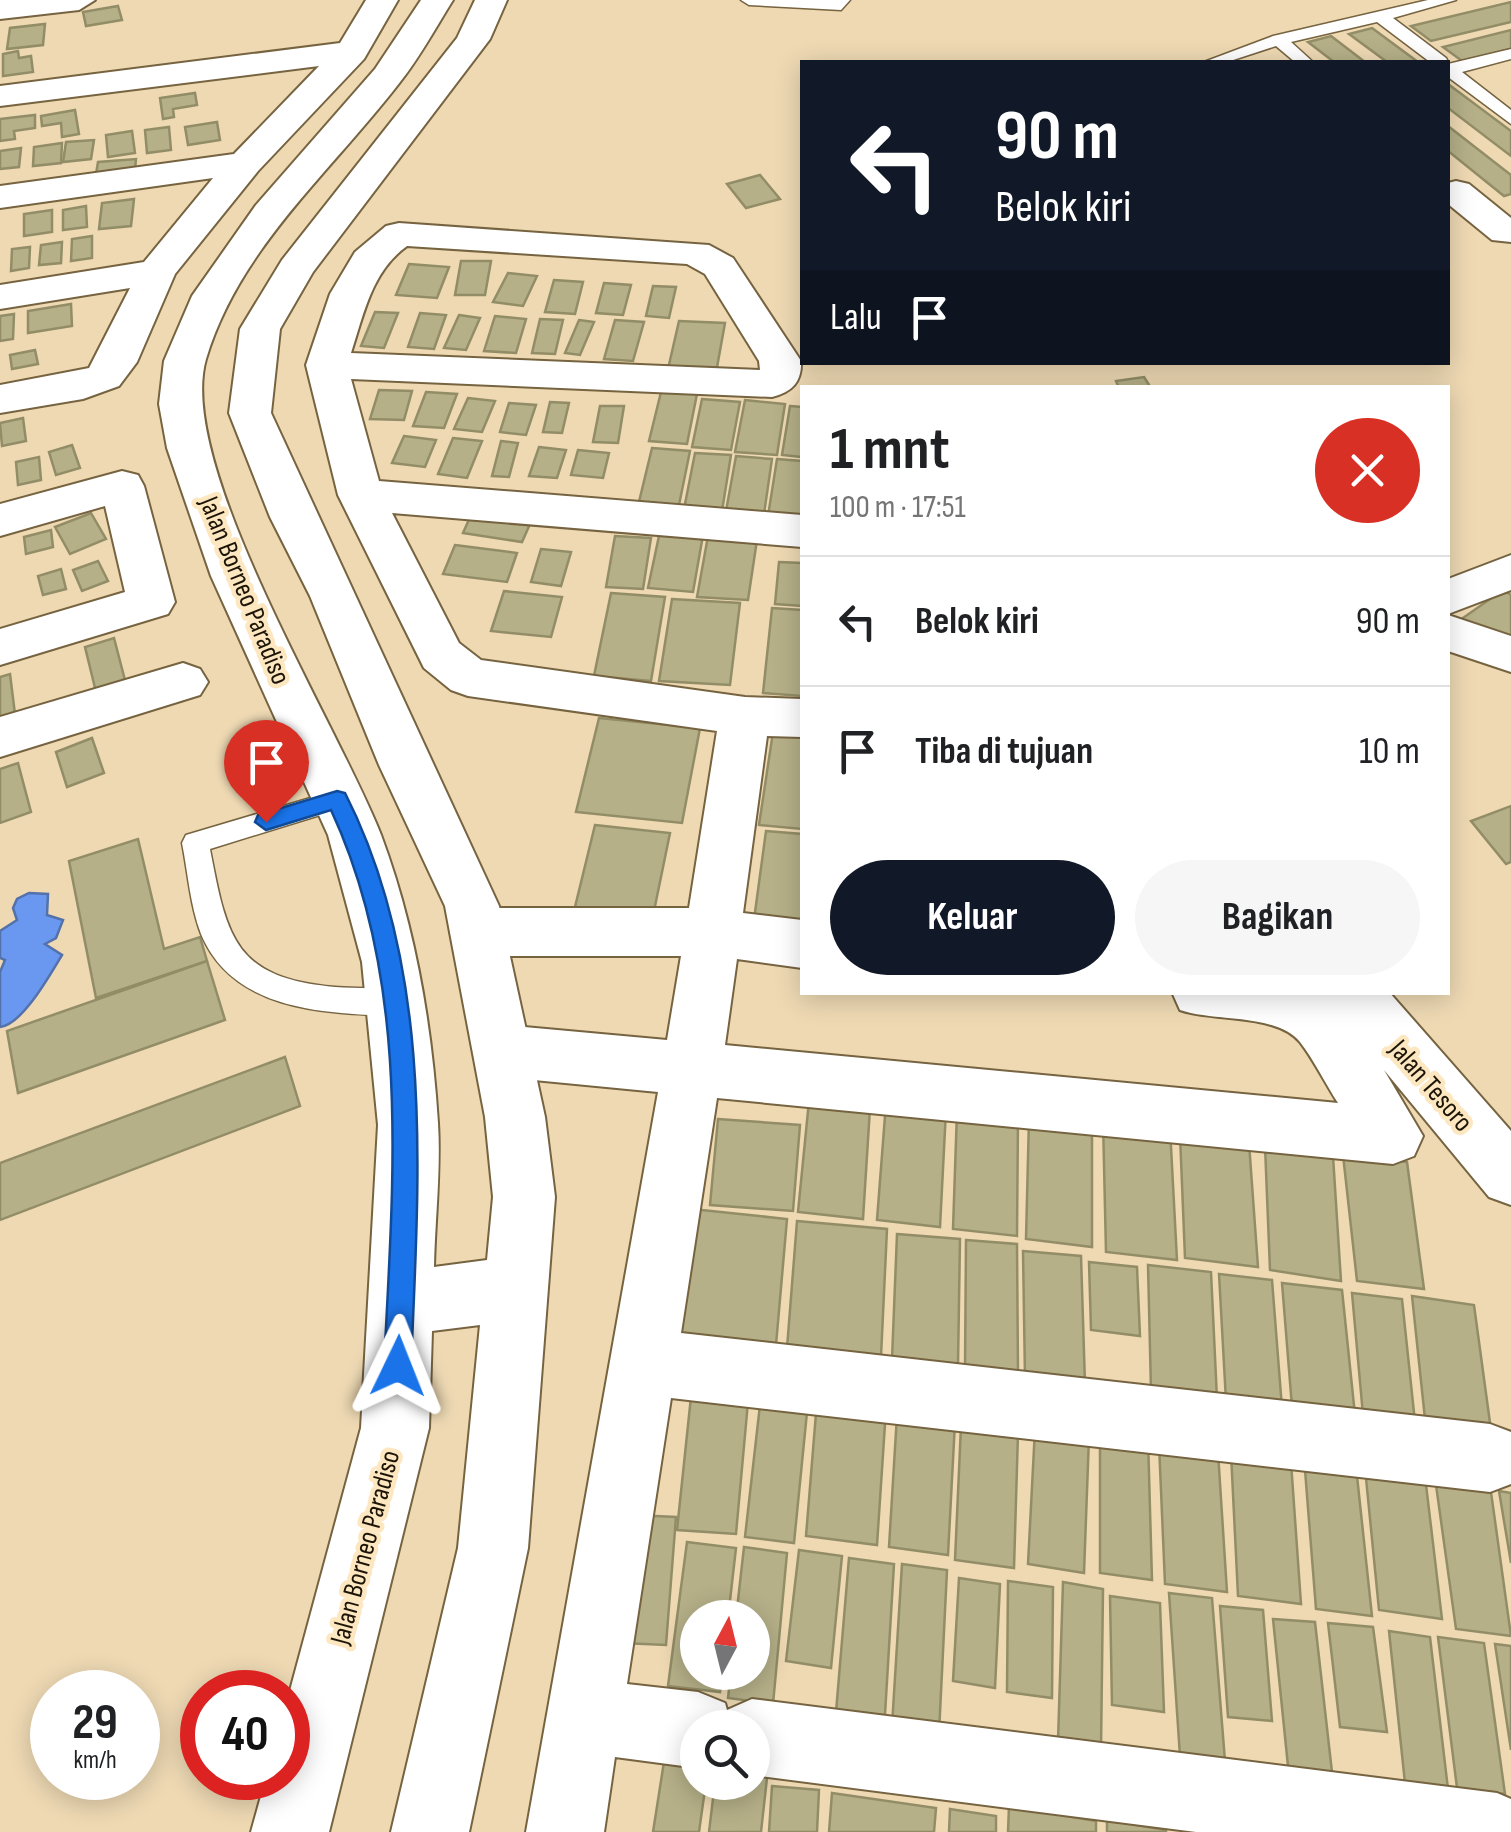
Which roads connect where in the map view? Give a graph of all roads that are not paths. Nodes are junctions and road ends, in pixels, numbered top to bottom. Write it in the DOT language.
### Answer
graph roads {
  1 [pos="75,0"];
  2 [pos="382,0"];
  3 [pos="437,0"];
  4 [pos="490,0"];
  5 [pos="749,0"];
  6 [pos="842,0"];
  7 [pos="1448,0"];
  8 [pos="0,9"];
  9 [pos="1379,14"];
  10 [pos="1279,40"];
  11 [pos="1511,54"];
  12 [pos="1218,60"];
  13 [pos="1304,60"];
  14 [pos="1437,60"];
  15 [pos="370,63"];
  16 [pos="1450,69"];
  17 [pos="1450,71"];
  18 [pos="443,80"];
  19 [pos="0,96"];
  20 [pos="1511,120"];
  21 [pos="244,163"];
  22 [pos="1450,194"];
  23 [pos="0,197"];
  24 [pos="1511,230"];
  25 [pos="156,272"];
  26 [pos="0,297"];
  27 [pos="327,365"];
  28 [pos="0,399"];
  29 [pos="360,495"];
  30 [pos="0,520"];
  31 [pos="800,532"];
  32 [pos="1511,572"];
  33 [pos="1450,596"];
  34 [pos="1450,634"];
  35 [pos="0,647"];
  36 [pos="1511,654"];
  37 [pos="183,682"];
  38 [pos="774,717"];
  39 [pos="0,737"];
  40 [pos="337,800"];
  41 [pos="478,932"];
  42 [pos="710,932"];
  43 [pos="800,944"];
  44 [pos="1224,995"];
  45 [pos="1356,995"];
  46 [pos="395,1003"];
  47 [pos="503,1051"];
  48 [pos="692,1069"];
  49 [pos="1511,1176"];
  50 [pos="519,1288"];
  51 [pos="400,1303"];
  52 [pos="643,1362"];
  53 [pos="1490,1458"];
  54 [pos="584,1716"];
  55 [pos="680,1728"];
  56 [pos="770,1739"];
  57 [pos="290,1832"];
  58 [pos="430,1832"];
  59 [pos="565,1832"];
  60 [pos="1496,1832"];
  1 -- 8 [label="street"];
  2 -- 15 [label="street"];
  3 -- 15 [label="street, Jalan Borneo Paradiso"];
  4 -- 18 [label="street"];
  5 -- 6 [label="lane"];
  7 -- 9 [label="lane"];
  9 -- 10 [label="lane"];
  9 -- 14 [label="lane"];
  10 -- 12 [label="lane"];
  10 -- 13 [label="lane"];
  11 -- 16 [label="lane"];
  15 -- 18 [label="street"];
  15 -- 19 [label="street"];
  15 -- 21 [label="street"];
  15 -- 40 [label="street, Jalan Borneo Paradiso"];
  17 -- 20 [label="lane"];
  18 -- 41 [label="street"];
  21 -- 23 [label="street"];
  21 -- 25 [label="street"];
  22 -- 24 [label="street"];
  25 -- 26 [label="street"];
  25 -- 28 [label="street"];
  27 -- 27 [label="street"];
  27 -- 29 [label="street"];
  29 -- 31 [label="street"];
  29 -- 38 [label="street"];
  30 -- 35 [label="street"];
  32 -- 33 [label="street"];
  34 -- 36 [label="street"];
  37 -- 39 [label="street"];
  38 -- 42 [label="street"];
  40 -- 46 [label="street, Jalan Borneo Paradiso"];
  40 -- 46 [label="lane"];
  41 -- 42 [label="street"];
  41 -- 47 [label="street"];
  42 -- 43 [label="street"];
  42 -- 48 [label="street"];
  44 -- 48 [label="street"];
  45 -- 49 [label="street, Jalan Tesoro"];
  46 -- 51 [label="street, Jalan Borneo Paradiso"];
  47 -- 48 [label="street"];
  47 -- 50 [label="street"];
  48 -- 52 [label="street"];
  50 -- 51 [label="street"];
  50 -- 58 [label="street"];
  51 -- 57 [label="street, Jalan Borneo Paradiso"];
  52 -- 53 [label="street"];
  52 -- 54 [label="street"];
  54 -- 55 [label="street"];
  54 -- 59 [label="street"];
  56 -- 60 [label="street"];
}
